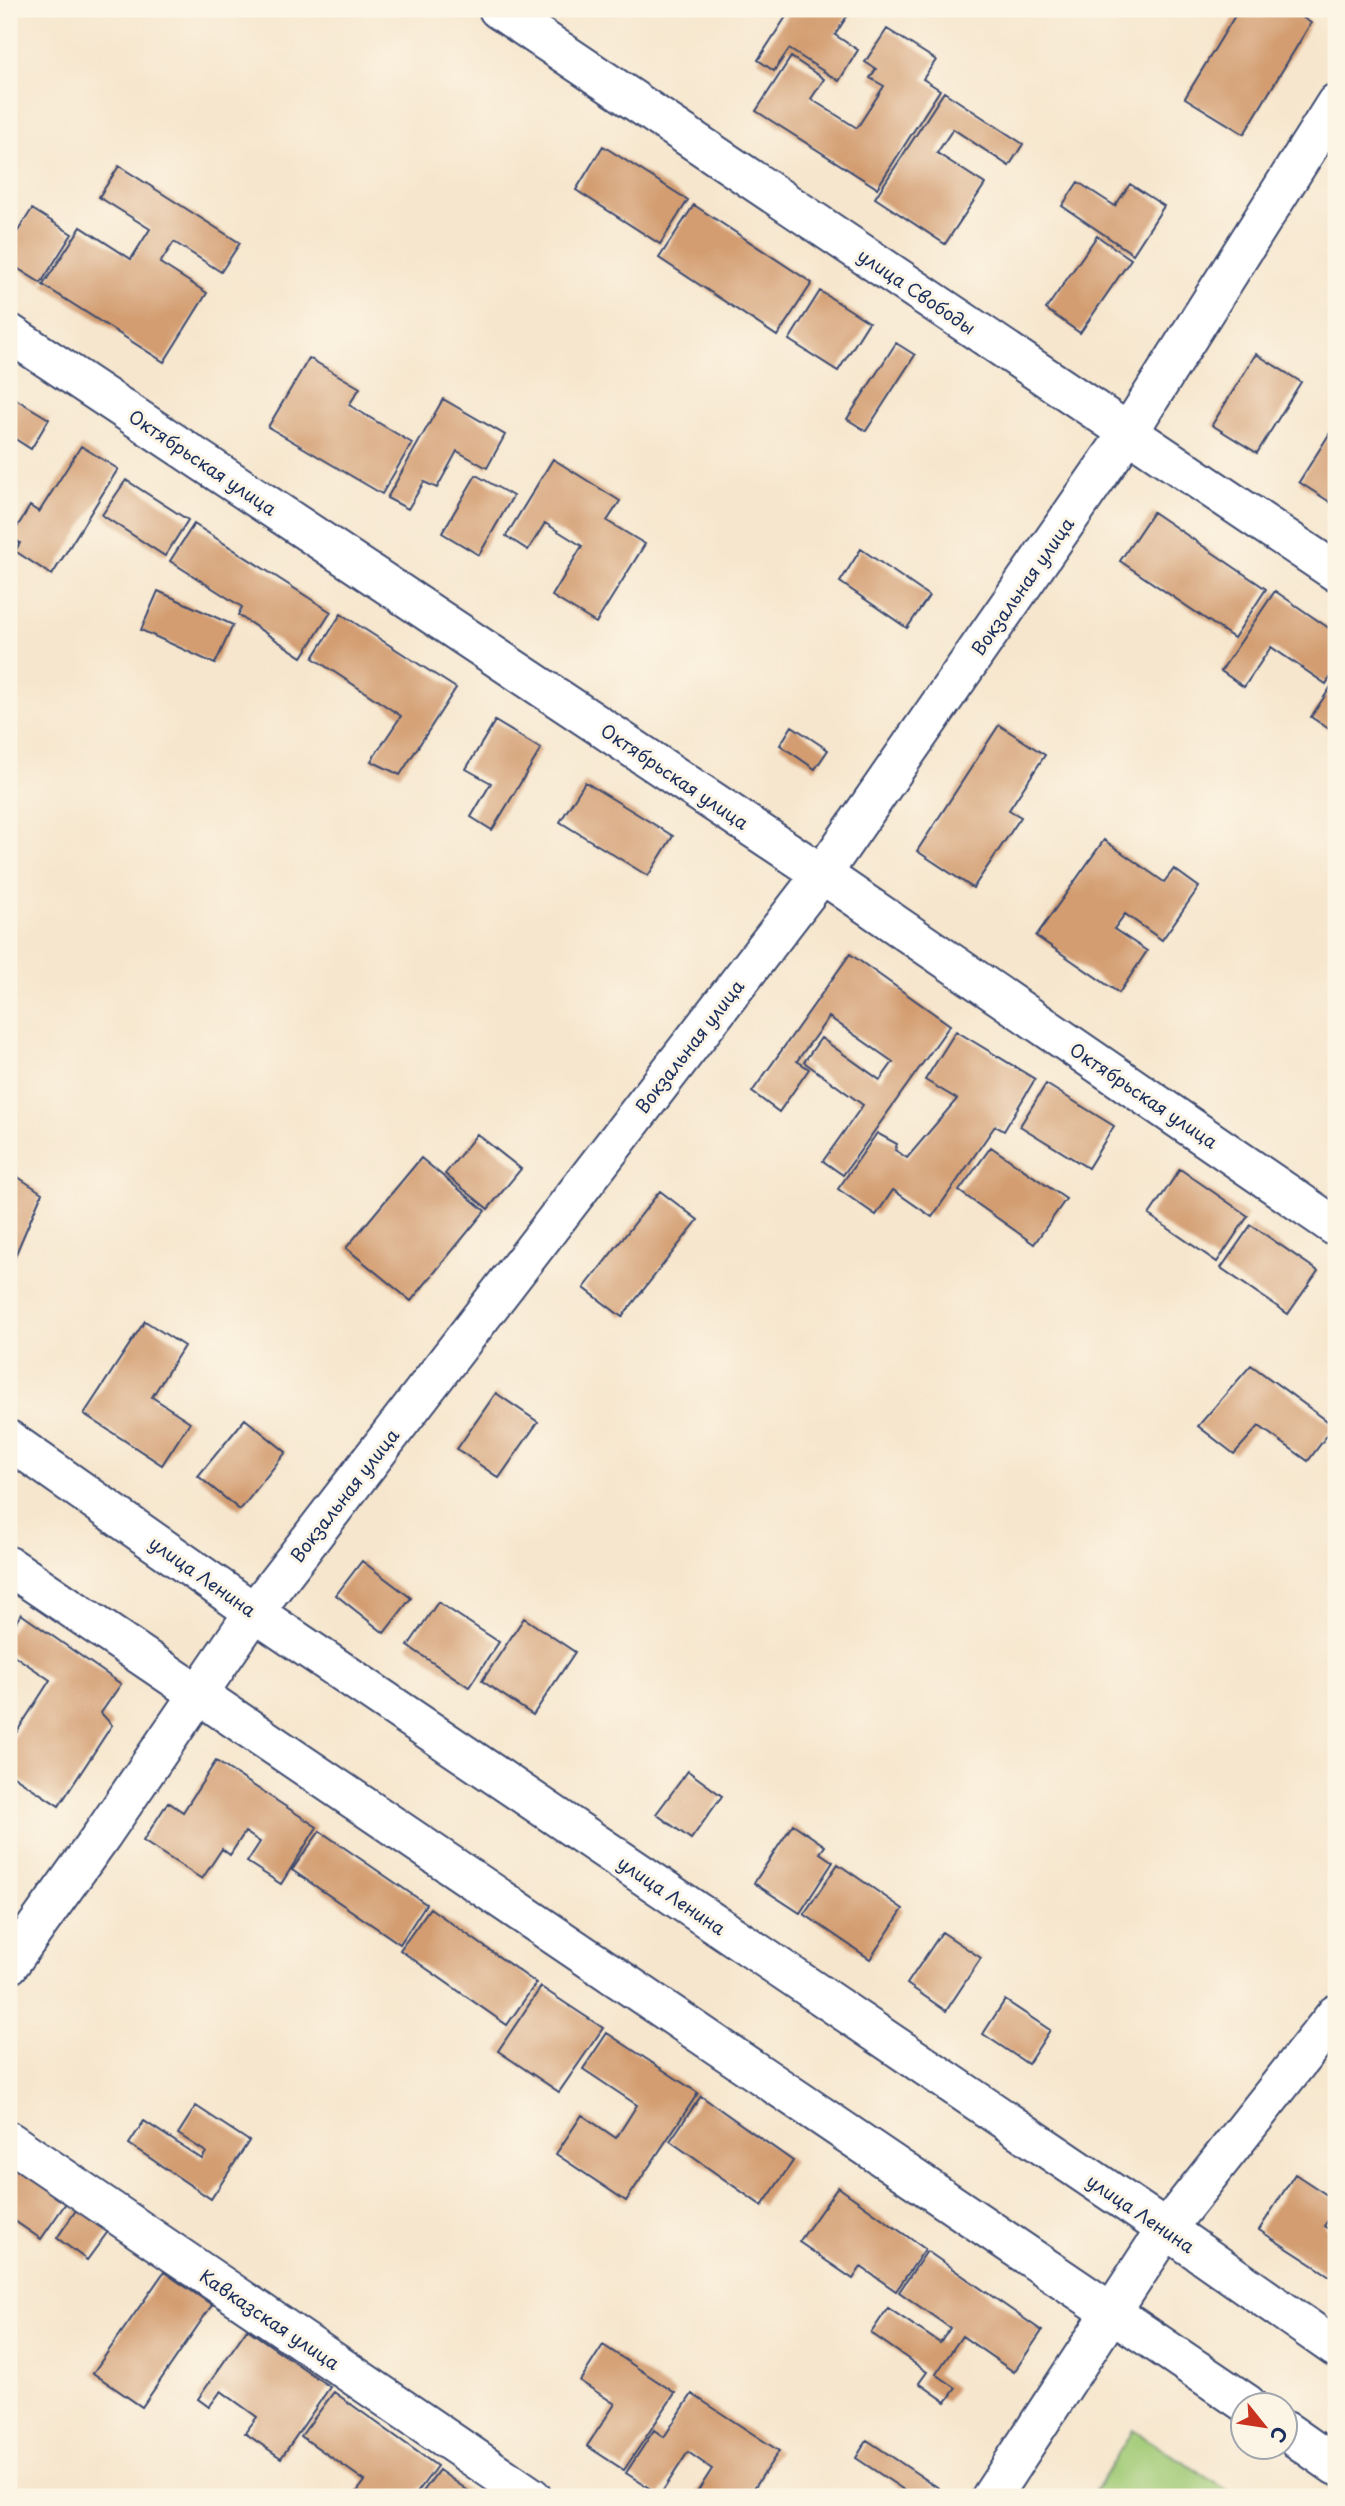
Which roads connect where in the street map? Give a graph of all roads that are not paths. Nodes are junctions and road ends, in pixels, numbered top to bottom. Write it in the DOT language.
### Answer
graph roads {
  1 [pos="498,9"];
  2 [pos="1336,103"];
  3 [pos="9,333"];
  4 [pos="1128,433"];
  5 [pos="1336,572"];
  6 [pos="822,874"];
  7 [pos="1336,1227"];
  8 [pos="9,1440"];
  9 [pos="9,1566"];
  10 [pos="254,1612"];
  11 [pos="197,1695"];
  12 [pos="9,1965"];
  13 [pos="1336,2014"];
  14 [pos="9,2141"];
  15 [pos="1166,2229"];
  16 [pos="1113,2312"];
  17 [pos="1336,2348"];
  18 [pos="1230,2392"];
  19 [pos="1300,2441"];
  20 [pos="1336,2466"];
  21 [pos="532,2497"];
  22 [pos="991,2497"];
  1 -- 4 [label="street, улица Свободы"];
  2 -- 4 [label="street, Вокзальная улица"];
  3 -- 6 [label="street, Октябрьская улица"];
  4 -- 5 [label="street, улица Свободы"];
  4 -- 6 [label="street, Вокзальная улица"];
  6 -- 7 [label="street, Октябрьская улица"];
  6 -- 10 [label="street, Вокзальная улица"];
  8 -- 10 [label="street, улица Ленина"];
  9 -- 11 [label="street"];
  10 -- 11 [label="street, Вокзальная улица"];
  10 -- 15 [label="street, улица Ленина"];
  11 -- 12 [label="street, Вокзальная улица"];
  11 -- 16 [label="street"];
  13 -- 15 [label="street"];
  14 -- 21 [label="street, Кавказская улица"];
  15 -- 16 [label="street"];
  15 -- 17 [label="street, улица Ленина"];
  16 -- 18 [label="street"];
  16 -- 22 [label="street"];
  19 -- 20 [label="street"];
}
